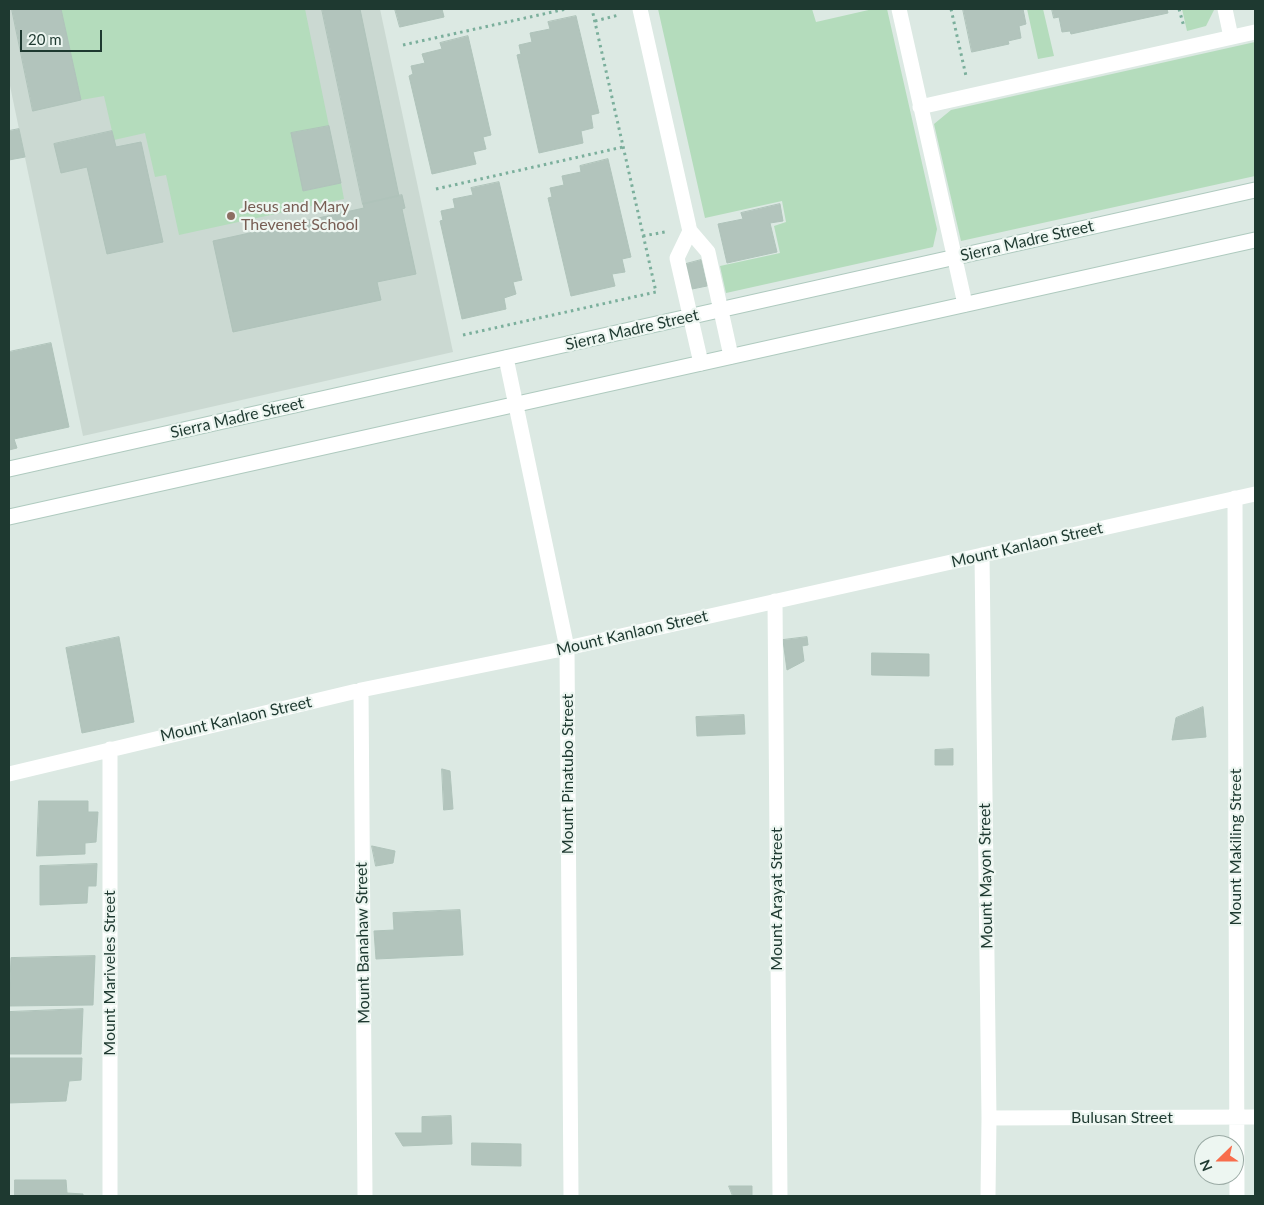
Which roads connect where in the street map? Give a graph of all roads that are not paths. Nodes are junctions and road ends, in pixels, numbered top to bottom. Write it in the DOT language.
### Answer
graph roads {
  1 [pos="640,9"];
  2 [pos="898,9"];
  3 [pos="1225,9"];
  4 [pos="1255,32"];
  5 [pos="1231,37"];
  6 [pos="920,106"];
  7 [pos="1255,190"];
  8 [pos="690,231"];
  9 [pos="1255,240"];
  10 [pos="954,258"];
  11 [pos="965,304"];
  12 [pos="721,310"];
  13 [pos="691,317"];
  14 [pos="731,356"];
  15 [pos="506,358"];
  16 [pos="701,363"];
  17 [pos="516,404"];
  18 [pos="9,469"];
  19 [pos="1255,494"];
  20 [pos="1235,498"];
  21 [pos="9,517"];
  22 [pos="982,555"];
  23 [pos="775,601"];
  24 [pos="567,648"];
  25 [pos="360,690"];
  26 [pos="110,749"];
  27 [pos="9,774"];
  28 [pos="1237,1117"];
  29 [pos="1255,1117"];
  30 [pos="989,1118"];
  31 [pos="110,1196"];
  32 [pos="365,1196"];
  33 [pos="571,1196"];
  34 [pos="780,1196"];
  35 [pos="988,1196"];
  36 [pos="1237,1196"];
  1 -- 8 [label="street"];
  2 -- 6 [label="street"];
  3 -- 5 [label="street"];
  4 -- 5 [label="street"];
  5 -- 6 [label="street"];
  6 -- 10 [label="street"];
  7 -- 10 [label="street, Sierra Madre Street"];
  8 -- 12 [label="street"];
  8 -- 13 [label="street"];
  9 -- 11 [label="street"];
  10 -- 11 [label="street"];
  10 -- 12 [label="street, Sierra Madre Street"];
  11 -- 14 [label="street"];
  12 -- 13 [label="street, Sierra Madre Street"];
  12 -- 14 [label="street"];
  13 -- 15 [label="street, Sierra Madre Street"];
  13 -- 16 [label="street"];
  14 -- 16 [label="street"];
  15 -- 17 [label="street, Mount Pinatubo Street"];
  15 -- 18 [label="street, Sierra Madre Street"];
  16 -- 17 [label="street"];
  17 -- 21 [label="street"];
  17 -- 24 [label="street, Mount Pinatubo Street"];
  19 -- 20 [label="street, Mount Kanlaon Street"];
  20 -- 22 [label="street, Mount Kanlaon Street"];
  20 -- 28 [label="street, Mount Makiling Street"];
  22 -- 23 [label="street, Mount Kanlaon Street"];
  22 -- 30 [label="street, Mount Mayon Street"];
  23 -- 24 [label="street, Mount Kanlaon Street"];
  23 -- 34 [label="street, Mount Arayat Street"];
  24 -- 25 [label="street, Mount Kanlaon Street"];
  24 -- 33 [label="street, Mount Pinatubo Street"];
  25 -- 26 [label="street, Mount Kanlaon Street"];
  25 -- 32 [label="street, Mount Banahaw Street"];
  26 -- 27 [label="street, Mount Kanlaon Street"];
  26 -- 31 [label="street, Mount Mariveles Street"];
  28 -- 29 [label="street, Bulusan Street"];
  28 -- 30 [label="street, Bulusan Street"];
  28 -- 36 [label="street, Mount Makiling Street"];
  30 -- 35 [label="street, Mount Mayon Street"];
}
